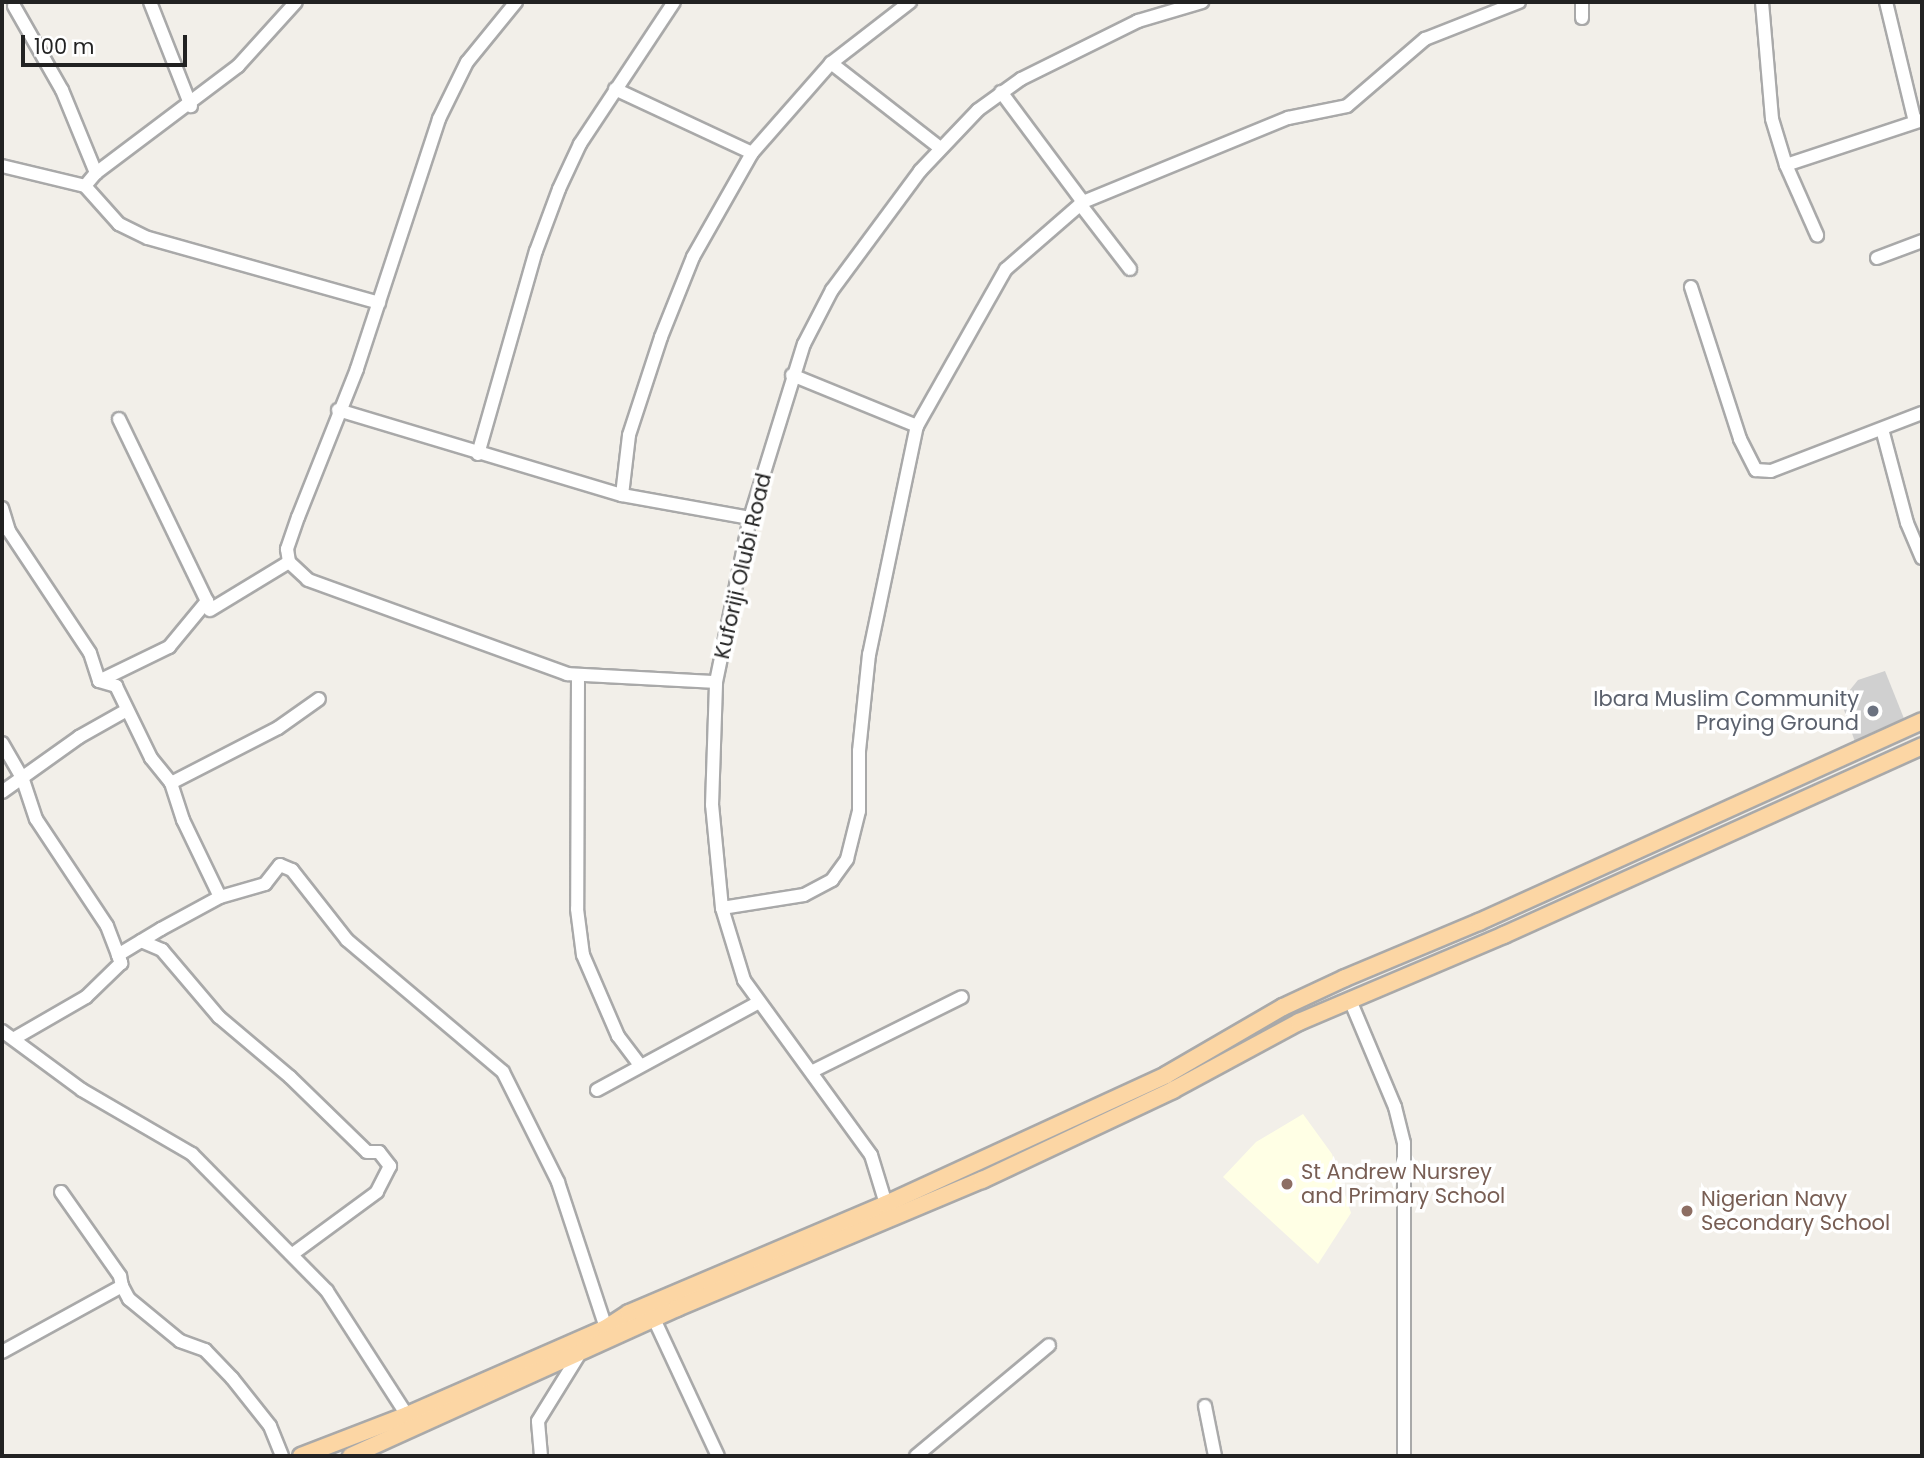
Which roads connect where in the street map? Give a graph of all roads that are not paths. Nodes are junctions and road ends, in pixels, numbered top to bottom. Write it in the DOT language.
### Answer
graph roads {
  1 [pos="150,2"];
  2 [pos="296,2"];
  3 [pos="516,2"];
  4 [pos="674,2"];
  5 [pos="910,2"];
  6 [pos="1202,2"];
  7 [pos="1519,2"];
  8 [pos="1581,2"];
  9 [pos="1762,2"];
  10 [pos="1886,2"];
  11 [pos="14,6"];
  12 [pos="1583,18"];
  13 [pos="831,63"];
  14 [pos="615,89"];
  15 [pos="1001,92"];
  16 [pos="191,106"];
  17 [pos="1919,121"];
  18 [pos="940,148"];
  19 [pos="752,153"];
  20 [pos="1786,165"];
  21 [pos="2,166"];
  22 [pos="96,173"];
  23 [pos="86,187"];
  24 [pos="1081,203"];
  25 [pos="1817,235"];
  26 [pos="1922,241"];
  27 [pos="1877,258"];
  28 [pos="1130,268"];
  29 [pos="1692,287"];
  30 [pos="379,303"];
  31 [pos="792,374"];
  32 [pos="338,411"];
  33 [pos="1922,413"];
  34 [pos="119,419"];
  35 [pos="917,426"];
  36 [pos="1882,429"];
  37 [pos="478,454"];
  38 [pos="622,495"];
  39 [pos="2,508"];
  40 [pos="750,518"];
  41 [pos="1922,558"];
  42 [pos="289,562"];
  43 [pos="207,601"];
  44 [pos="578,676"];
  45 [pos="99,681"];
  46 [pos="716,682"];
  47 [pos="320,699"];
  48 [pos="127,710"];
  49 [pos="1922,722"];
  50 [pos="2,743"];
  51 [pos="1922,746"];
  52 [pos="22,777"];
  53 [pos="172,783"];
  54 [pos="2,792"];
  55 [pos="220,897"];
  56 [pos="722,908"];
  57 [pos="141,941"];
  58 [pos="121,963"];
  59 [pos="962,997"];
  60 [pos="1350,1000"];
  61 [pos="757,1003"];
  62 [pos="2,1031"];
  63 [pos="15,1038"];
  64 [pos="639,1063"];
  65 [pos="813,1071"];
  66 [pos="1166,1075"];
  67 [pos="597,1090"];
  68 [pos="1174,1090"];
  69 [pos="61,1192"];
  70 [pos="886,1204"];
  71 [pos="294,1252"];
  72 [pos="735,1276"];
  73 [pos="122,1286"];
  74 [pos="654,1319"];
  75 [pos="606,1328"];
  76 [pos="1049,1345"];
  77 [pos="2,1352"];
  78 [pos="579,1355"];
  79 [pos="1205,1406"];
  80 [pos="407,1415"];
  81 [pos="282,1456"];
  82 [pos="301,1456"];
  83 [pos="351,1456"];
  84 [pos="541,1456"];
  85 [pos="718,1456"];
  86 [pos="916,1456"];
  87 [pos="1215,1456"];
  88 [pos="1404,1456"];
  1 -- 16 [label="street"];
  2 -- 16 [label="street"];
  3 -- 30 [label="street"];
  4 -- 14 [label="street"];
  5 -- 13 [label="street"];
  6 -- 15 [label="street, Kuforiji Olubi Road"];
  7 -- 24 [label="street"];
  8 -- 12 [label="street"];
  9 -- 20 [label="street"];
  10 -- 17 [label="street"];
  11 -- 22 [label="street"];
  13 -- 18 [label="street"];
  13 -- 19 [label="street"];
  14 -- 19 [label="street"];
  14 -- 37 [label="street"];
  15 -- 18 [label="street, Kuforiji Olubi Road"];
  15 -- 24 [label="street"];
  16 -- 22 [label="street"];
  17 -- 20 [label="street"];
  18 -- 31 [label="street, Kuforiji Olubi Road"];
  19 -- 38 [label="street"];
  20 -- 25 [label="street"];
  21 -- 23 [label="street"];
  22 -- 23 [label="street"];
  23 -- 30 [label="street"];
  24 -- 28 [label="street"];
  24 -- 35 [label="street"];
  26 -- 27 [label="street"];
  29 -- 36 [label="street"];
  30 -- 32 [label="street"];
  31 -- 35 [label="street"];
  31 -- 40 [label="street, Kuforiji Olubi Road"];
  32 -- 37 [label="street"];
  32 -- 42 [label="street"];
  33 -- 36 [label="street"];
  34 -- 43 [label="street"];
  35 -- 56 [label="street"];
  36 -- 41 [label="street"];
  37 -- 38 [label="street"];
  38 -- 40 [label="street"];
  39 -- 45 [label="street"];
  40 -- 46 [label="street, Kuforiji Olubi Road"];
  42 -- 43 [label="street"];
  42 -- 44 [label="street"];
  43 -- 45 [label="street"];
  44 -- 46 [label="street"];
  44 -- 64 [label="street"];
  45 -- 48 [label="street"];
  46 -- 56 [label="street, Kuforiji Olubi Road"];
  47 -- 53 [label="street"];
  48 -- 52 [label="street"];
  48 -- 53 [label="street"];
  49 -- 66 [label="main road"];
  50 -- 52 [label="street"];
  51 -- 60 [label="main road"];
  52 -- 54 [label="street"];
  52 -- 58 [label="street"];
  53 -- 55 [label="street"];
  55 -- 57 [label="street"];
  55 -- 75 [label="street"];
  56 -- 61 [label="street, Kuforiji Olubi Road"];
  57 -- 58 [label="street"];
  57 -- 71 [label="street"];
  58 -- 63 [label="street"];
  59 -- 65 [label="street"];
  60 -- 68 [label="main road"];
  60 -- 88 [label="street"];
  61 -- 64 [label="street"];
  61 -- 65 [label="street, Kuforiji Olubi Road"];
  62 -- 63 [label="street"];
  63 -- 71 [label="street"];
  64 -- 67 [label="street"];
  65 -- 70 [label="street, Kuforiji Olubi Road"];
  66 -- 68 [label="main road"];
  66 -- 70 [label="main road"];
  68 -- 72 [label="main road"];
  69 -- 73 [label="street"];
  70 -- 72 [label="main road"];
  71 -- 80 [label="street"];
  72 -- 74 [label="main road"];
  72 -- 75 [label="main road"];
  73 -- 77 [label="street"];
  73 -- 81 [label="street"];
  74 -- 78 [label="main road"];
  74 -- 85 [label="street"];
  75 -- 80 [label="main road"];
  76 -- 86 [label="street"];
  78 -- 83 [label="main road"];
  78 -- 84 [label="street"];
  79 -- 87 [label="street"];
  80 -- 82 [label="main road"];
}
